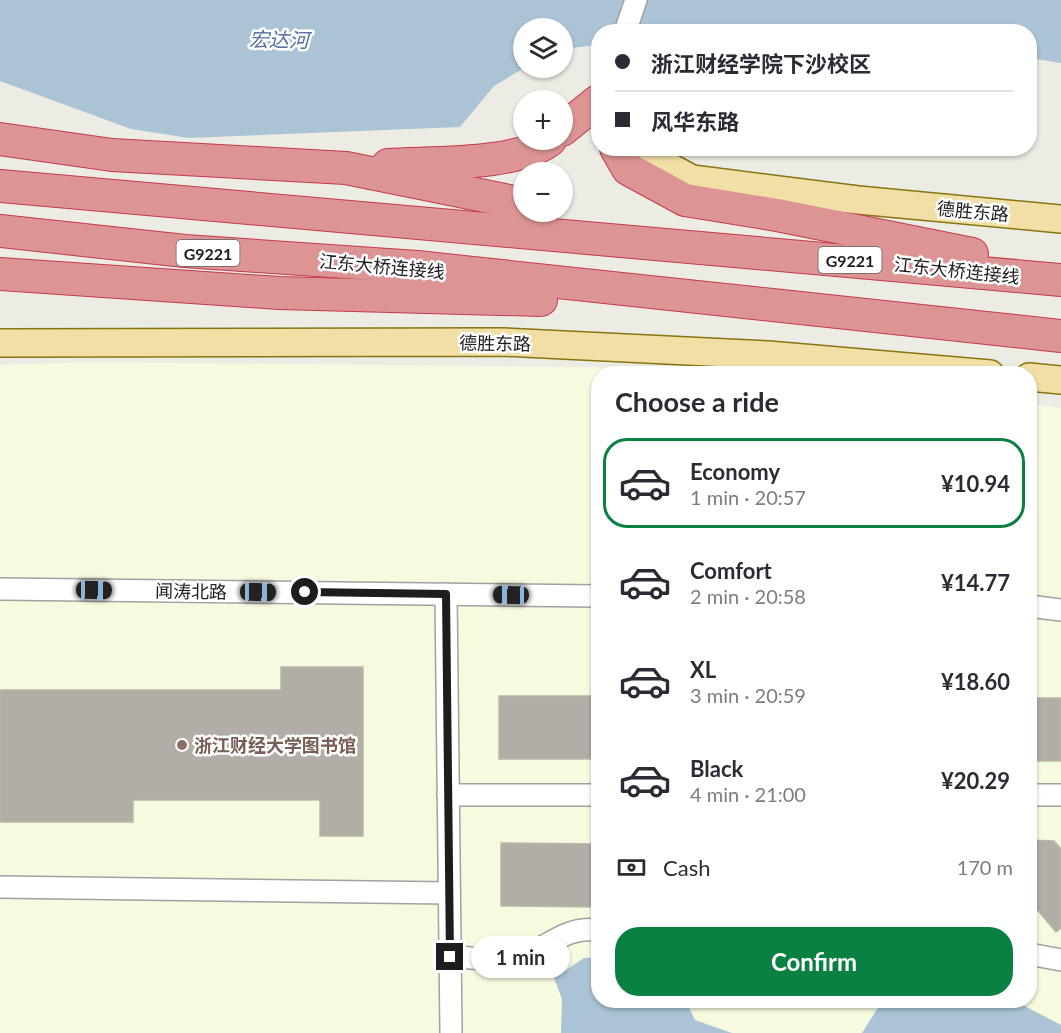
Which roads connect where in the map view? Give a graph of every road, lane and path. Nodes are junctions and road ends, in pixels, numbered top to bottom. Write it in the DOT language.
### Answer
graph roads {
  1 [pos="636,0"];
  2 [pos="628,24"];
  3 [pos="591,107"];
  4 [pos="573,121"];
  5 [pos="0,139"];
  6 [pos="535,150"];
  7 [pos="621,156"];
  8 [pos="650,156"];
  9 [pos="346,168"];
  10 [pos="0,186"];
  11 [pos="513,202"];
  12 [pos="1061,219"];
  13 [pos="573,220"];
  14 [pos="0,231"];
  15 [pos="638,242"];
  16 [pos="0,274"];
  17 [pos="1052,279"];
  18 [pos="764,306"];
  19 [pos="1061,336"];
  20 [pos="0,344"];
  21 [pos="901,366"];
  22 [pos="1037,378"];
  23 [pos="1061,380"];
  24 [pos="0,589"];
  25 [pos="446,594"];
  26 [pos="591,596"];
  27 [pos="1037,607"];
  28 [pos="1061,610"];
  29 [pos="448,795"];
  30 [pos="591,795"];
  31 [pos="1037,795"];
  32 [pos="1061,795"];
  33 [pos="0,887"];
  34 [pos="449,893"];
  35 [pos="591,931"];
  36 [pos="1037,956"];
  37 [pos="450,957"];
  38 [pos="1061,960"];
  39 [pos="451,1033"];
  1 -- 2 [label="street"];
  3 -- 4 [label="highway"];
  5 -- 9 [label="highway"];
  6 -- 9 [label="highway"];
  7 -- 17 [label="highway"];
  8 -- 12 [label="main road, 德胜东路"];
  9 -- 11 [label="highway"];
  10 -- 15 [label="highway, 江东大桥连接线 / G9221"];
  13 -- 15 [label="highway, 江东大桥连接线"];
  14 -- 18 [label="highway, 江东大桥连接线 / G9221"];
  15 -- 17 [label="highway, 江东大桥连接线 / G9221"];
  16 -- 18 [label="highway, 江东大桥连接线"];
  18 -- 19 [label="highway, 江东大桥连接线 / G9221"];
  20 -- 21 [label="main road, 德胜东路"];
  22 -- 23 [label="main road"];
  24 -- 25 [label="street, 闻涛北路"];
  25 -- 26 [label="street, 闻涛北路"];
  25 -- 29 [label="street"];
  27 -- 28 [label="street"];
  29 -- 30 [label="street"];
  29 -- 34 [label="street"];
  31 -- 32 [label="street"];
  33 -- 34 [label="street"];
  34 -- 37 [label="street"];
  35 -- 37 [label="street"];
  36 -- 38 [label="street"];
  37 -- 39 [label="street"];
}
